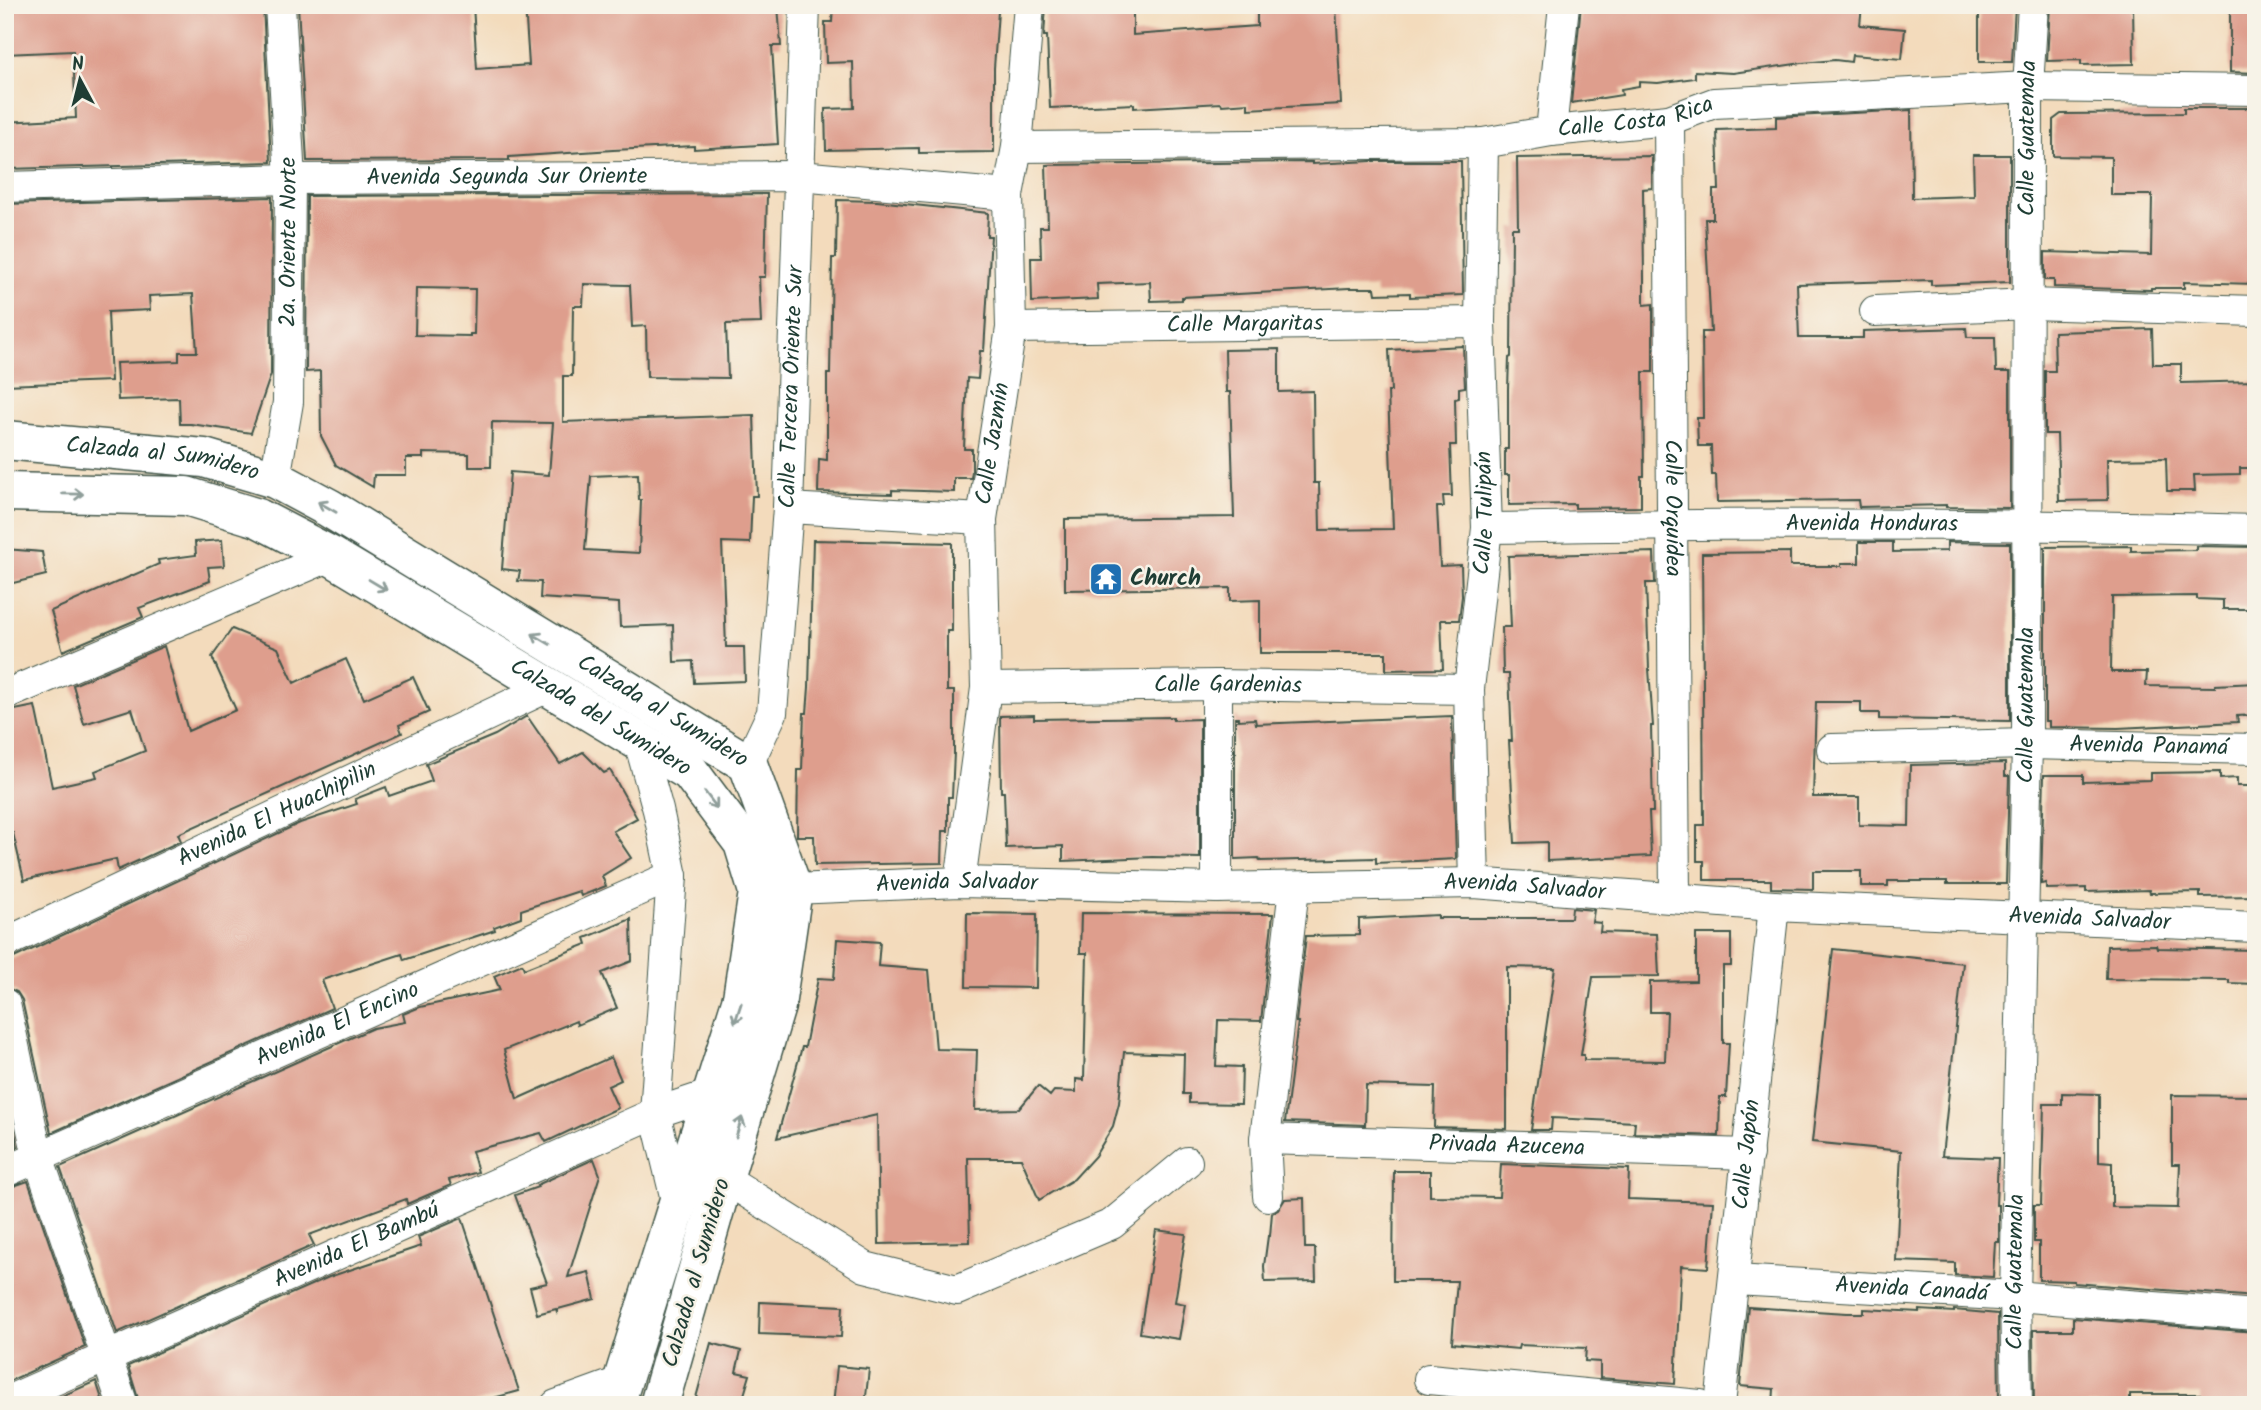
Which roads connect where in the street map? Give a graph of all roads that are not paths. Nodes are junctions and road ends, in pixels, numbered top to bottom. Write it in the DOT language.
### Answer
graph roads {
  1 [pos="280,5"];
  2 [pos="805,5"];
  3 [pos="1030,5"];
  4 [pos="1564,5"];
  5 [pos="2033,5"];
  6 [pos="2028,88"];
  7 [pos="2256,90"];
  8 [pos="1670,120"];
  9 [pos="1551,131"];
  10 [pos="1483,143"];
  11 [pos="1017,147"];
  12 [pos="800,176"];
  13 [pos="290,179"];
  14 [pos="5,187"];
  15 [pos="1008,195"];
  16 [pos="2029,304"];
  17 [pos="1875,311"];
  18 [pos="2256,311"];
  19 [pos="1480,322"];
  20 [pos="1011,327"];
  21 [pos="5,440"];
  22 [pos="275,479"];
  23 [pos="5,492"];
  24 [pos="788,508"];
  25 [pos="982,519"];
  26 [pos="1674,524"];
  27 [pos="2029,524"];
  28 [pos="1487,528"];
  29 [pos="2256,530"];
  30 [pos="331,556"];
  31 [pos="1217,685"];
  32 [pos="548,687"];
  33 [pos="986,688"];
  34 [pos="1469,689"];
  35 [pos="5,695"];
  36 [pos="639,741"];
  37 [pos="2027,744"];
  38 [pos="1832,749"];
  39 [pos="2256,749"];
  40 [pos="748,764"];
  41 [pos="672,876"];
  42 [pos="960,882"];
  43 [pos="1474,883"];
  44 [pos="1217,888"];
  45 [pos="1294,888"];
  46 [pos="793,889"];
  47 [pos="1675,897"];
  48 [pos="1774,906"];
  49 [pos="2024,916"];
  50 [pos="2256,927"];
  51 [pos="5,943"];
  52 [pos="5,1004"];
  53 [pos="712,1094"];
  54 [pos="655,1113"];
  55 [pos="1265,1139"];
  56 [pos="1748,1154"];
  57 [pos="38,1157"];
  58 [pos="1187,1163"];
  59 [pos="5,1172"];
  60 [pos="724,1178"];
  61 [pos="1268,1196"];
  62 [pos="677,1203"];
  63 [pos="1734,1280"];
  64 [pos="2015,1296"];
  65 [pos="644,1313"];
  66 [pos="2256,1315"];
  67 [pos="684,1324"];
  68 [pos="107,1356"];
  69 [pos="1429,1379"];
  70 [pos="618,1393"];
  71 [pos="5,1402"];
  72 [pos="565,1403"];
  73 [pos="123,1405"];
  74 [pos="659,1405"];
  75 [pos="1700,1405"];
  76 [pos="1720,1405"];
  77 [pos="2017,1405"];
  1 -- 13 [label="street, 2a. Oriente Norte"];
  2 -- 12 [label="street, Calle Tercera Oriente Sur"];
  3 -- 11 [label="street, Calle Jazmín"];
  4 -- 9 [label="street"];
  5 -- 6 [label="street, Calle Guatemala"];
  6 -- 7 [label="street, Calle Costa Rica"];
  6 -- 8 [label="street, Calle Costa Rica"];
  6 -- 16 [label="street, Calle Guatemala"];
  8 -- 9 [label="street, Calle Costa Rica"];
  8 -- 26 [label="street, Calle Orquídea"];
  9 -- 10 [label="street, Calle Costa Rica"];
  10 -- 11 [label="street, Calle Costa Rica"];
  10 -- 19 [label="street, Calle Tulipán"];
  11 -- 15 [label="street, Calle Jazmín"];
  12 -- 13 [label="street, Avenida Segunda Sur Oriente"];
  12 -- 15 [label="street, Avenida Segunda Sur Oriente"];
  12 -- 24 [label="street, Calle Tercera Oriente Sur"];
  13 -- 14 [label="street, Avenida Segunda Sur Oriente"];
  13 -- 22 [label="street, 2a. Oriente Norte"];
  15 -- 20 [label="street, Calle Jazmín"];
  16 -- 17 [label="street"];
  16 -- 18 [label="street"];
  16 -- 27 [label="street, Calle Guatemala"];
  19 -- 20 [label="street, Calle Margaritas"];
  19 -- 28 [label="street, Calle Tulipán"];
  20 -- 25 [label="street, Calle Jazmín"];
  21 -- 22 [label="main road, Calzada al Sumidero"];
  40 -- 22 [label="main road, Calzada al Sumidero, one-way"];
  23 -- 30 [label="main road, Calzada del Sumidero, one-way"];
  24 -- 25 [label="street"];
  24 -- 40 [label="street, Calle Tercera Oriente Sur"];
  25 -- 33 [label="street, Calle Jazmín"];
  26 -- 27 [label="street, Avenida Honduras"];
  26 -- 28 [label="street, Avenida Honduras"];
  26 -- 47 [label="street, Calle Orquídea"];
  27 -- 29 [label="street, Avenida Honduras"];
  27 -- 37 [label="street, Calle Guatemala"];
  28 -- 34 [label="street, Calle Tulipán"];
  30 -- 32 [label="main road, Calzada del Sumidero, one-way"];
  30 -- 35 [label="street"];
  31 -- 33 [label="street, Calle Gardenias"];
  31 -- 34 [label="street, Calle Gardenias"];
  31 -- 44 [label="street"];
  32 -- 36 [label="main road, Calzada del Sumidero"];
  32 -- 51 [label="street, Avenida El Huachipilin"];
  33 -- 42 [label="street, Calle Jazmín"];
  34 -- 43 [label="street, Calle Tulipán"];
  36 -- 41 [label="street"];
  36 -- 53 [label="main road, Calzada del Sumidero, one-way"];
  37 -- 38 [label="street, Avenida Panamá"];
  37 -- 39 [label="street, Avenida Panamá"];
  37 -- 49 [label="street, Calle Guatemala"];
  40 -- 46 [label="main road, Calzada al Sumidero"];
  41 -- 54 [label="street"];
  41 -- 57 [label="street, Avenida El Encino"];
  42 -- 44 [label="street, Avenida Salvador"];
  42 -- 46 [label="street, Avenida Salvador"];
  43 -- 45 [label="street, Avenida Salvador"];
  43 -- 47 [label="street, Avenida Salvador"];
  44 -- 45 [label="street, Avenida Salvador"];
  45 -- 55 [label="street"];
  60 -- 46 [label="main road, Calzada al Sumidero, one-way"];
  47 -- 48 [label="street, Avenida Salvador"];
  48 -- 49 [label="street, Avenida Salvador"];
  48 -- 56 [label="street, Calle Japón"];
  49 -- 50 [label="street, Avenida Salvador"];
  49 -- 64 [label="street, Calle Guatemala"];
  52 -- 57 [label="street"];
  53 -- 54 [label="street, Avenida El Bambú"];
  53 -- 62 [label="main road, Calzada del Sumidero"];
  54 -- 62 [label="street"];
  54 -- 68 [label="street, Avenida El Bambú"];
  55 -- 56 [label="street, Privada Azucena"];
  55 -- 61 [label="street"];
  56 -- 63 [label="street, Calle Japón"];
  57 -- 59 [label="street, Avenida El Encino"];
  57 -- 68 [label="street"];
  58 -- 60 [label="street"];
  60 -- 67 [label="main road, Calzada al Sumidero"];
  62 -- 65 [label="main road, Calzada del Sumidero"];
  63 -- 64 [label="street, Avenida Canadá"];
  63 -- 76 [label="street, Calle Japón"];
  64 -- 66 [label="street, Avenida Canadá"];
  64 -- 77 [label="street, Calle Guatemala"];
  65 -- 67 [label="main road"];
  65 -- 70 [label="main road, Calzada del Sumidero"];
  67 -- 74 [label="main road, Calzada al Sumidero"];
  68 -- 71 [label="street, Avenida El Bambú"];
  68 -- 73 [label="street"];
  69 -- 75 [label="street"];
  70 -- 72 [label="street"];
}
